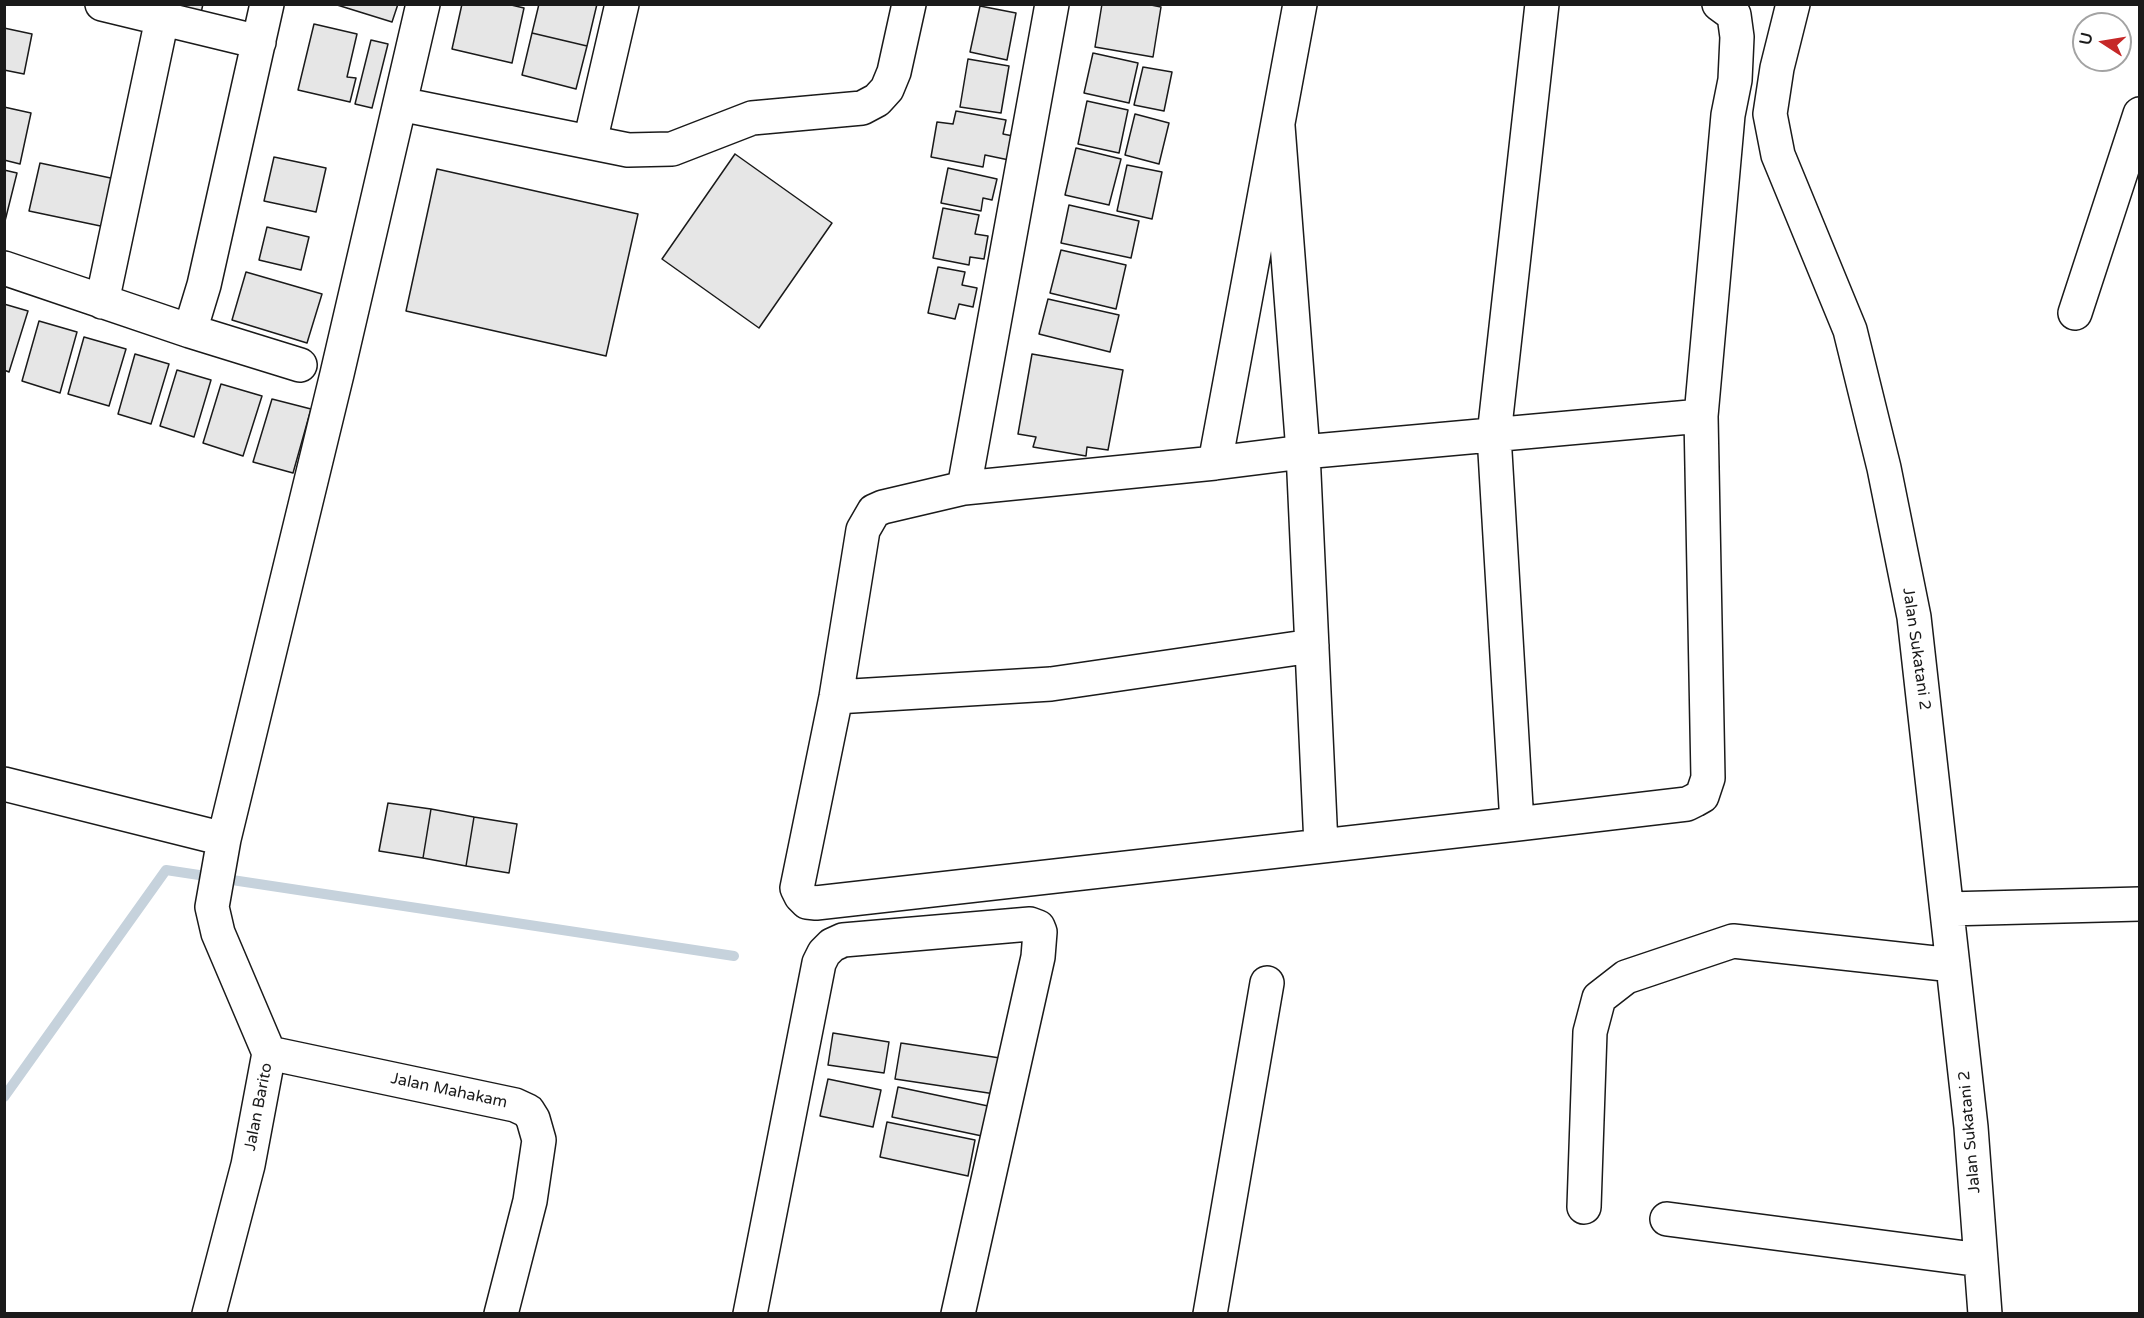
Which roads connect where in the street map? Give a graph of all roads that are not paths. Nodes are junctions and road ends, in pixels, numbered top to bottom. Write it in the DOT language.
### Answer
graph roads {
  1 [pos="102,4"];
  2 [pos="267,4"];
  3 [pos="423,4"];
  4 [pos="622,4"];
  5 [pos="909,4"];
  6 [pos="1052,4"];
  7 [pos="1300,4"];
  8 [pos="1542,4"];
  9 [pos="1719,4"];
  10 [pos="1793,4"];
  11 [pos="162,19"];
  12 [pos="259,42"];
  13 [pos="400,104"];
  14 [pos="2139,114"];
  15 [pos="1278,126"];
  16 [pos="590,142"];
  17 [pos="4,268"];
  18 [pos="102,302"];
  19 [pos="2075,313"];
  20 [pos="190,331"];
  21 [pos="300,365"];
  22 [pos="1701,416"];
  23 [pos="1494,435"];
  24 [pos="1303,452"];
  25 [pos="1215,463"];
  26 [pos="964,488"];
  27 [pos="1312,646"];
  28 [pos="836,697"];
  29 [pos="4,784"];
  30 [pos="1517,824"];
  31 [pos="222,845"];
  32 [pos="1322,845"];
  33 [pos="2139,904"];
  34 [pos="1947,909"];
  35 [pos="1953,965"];
  36 [pos="1267,983"];
  37 [pos="269,1053"];
  38 [pos="1584,1207"];
  39 [pos="1667,1219"];
  40 [pos="1981,1260"];
  41 [pos="209,1314"];
  42 [pos="501,1314"];
  43 [pos="750,1314"];
  44 [pos="958,1314"];
  45 [pos="1210,1314"];
  46 [pos="1985,1314"];
  1 -- 11 [label="street"];
  2 -- 12 [label="street"];
  3 -- 13 [label="street"];
  4 -- 16 [label="street"];
  5 -- 16 [label="street"];
  6 -- 26 [label="street"];
  7 -- 15 [label="street"];
  8 -- 23 [label="street"];
  9 -- 22 [label="street"];
  10 -- 34 [label="street, Jalan Sukatani 2"];
  11 -- 12 [label="street"];
  11 -- 18 [label="street"];
  12 -- 20 [label="street"];
  13 -- 16 [label="street"];
  13 -- 31 [label="street"];
  14 -- 19 [label="street"];
  15 -- 24 [label="street"];
  15 -- 25 [label="street"];
  17 -- 18 [label="street"];
  18 -- 20 [label="street"];
  20 -- 21 [label="street"];
  22 -- 23 [label="street"];
  22 -- 30 [label="street"];
  23 -- 24 [label="street"];
  23 -- 30 [label="street"];
  24 -- 25 [label="street"];
  24 -- 27 [label="street"];
  25 -- 26 [label="street"];
  26 -- 28 [label="street"];
  27 -- 28 [label="street"];
  27 -- 32 [label="street"];
  28 -- 32 [label="street"];
  29 -- 31 [label="street"];
  30 -- 32 [label="street"];
  31 -- 37 [label="street, Jalan Barito"];
  33 -- 34 [label="street"];
  34 -- 35 [label="street, Jalan Sukatani 2"];
  35 -- 38 [label="street"];
  35 -- 40 [label="street, Jalan Sukatani 2"];
  36 -- 45 [label="street"];
  37 -- 41 [label="street, Jalan Barito"];
  37 -- 42 [label="street, Jalan Mahakam"];
  39 -- 40 [label="street"];
  40 -- 46 [label="street, Jalan Sukatani 2"];
  43 -- 44 [label="street"];
}
